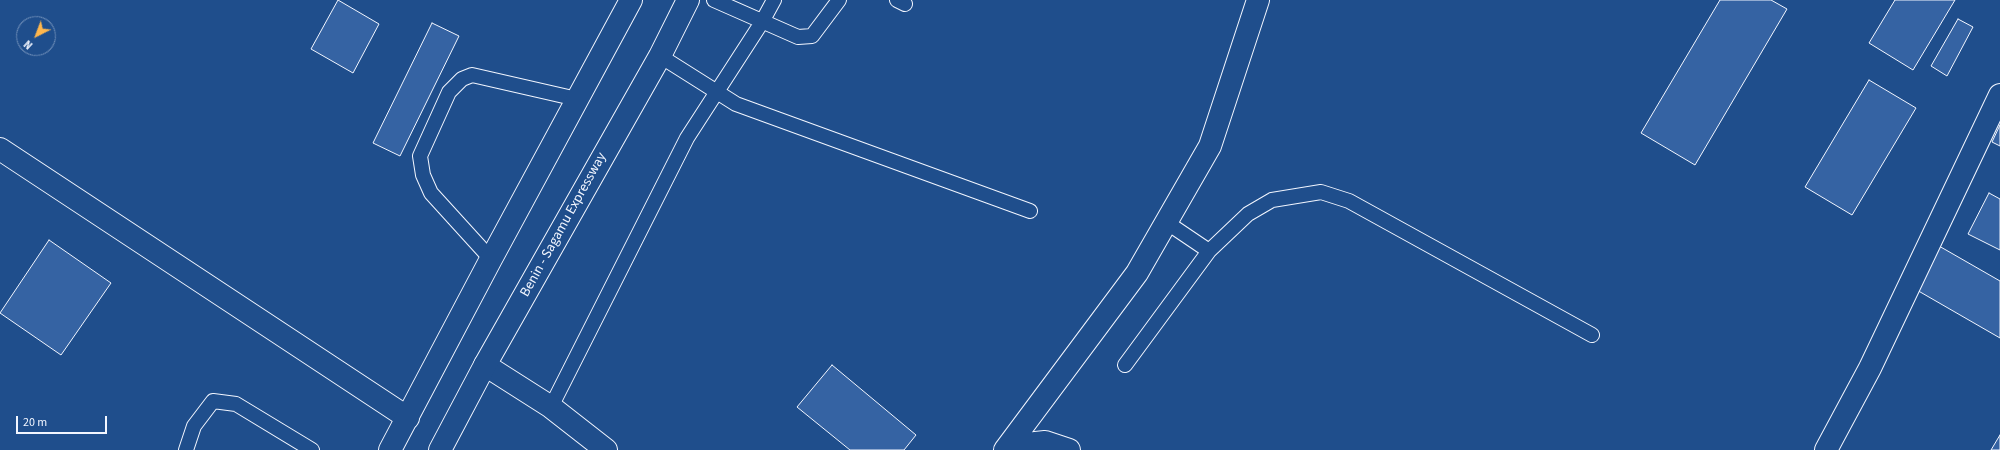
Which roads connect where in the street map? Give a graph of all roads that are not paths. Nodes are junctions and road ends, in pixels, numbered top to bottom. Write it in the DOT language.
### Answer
graph roads {
  1 [pos="631,0"];
  2 [pos="688,0"];
  3 [pos="714,0"];
  4 [pos="774,0"];
  5 [pos="839,0"];
  6 [pos="1258,0"];
  7 [pos="762,22"];
  8 [pos="660,56"];
  9 [pos="716,91"];
  10 [pos="2000,95"];
  11 [pos="577,99"];
  12 [pos="0,149"];
  13 [pos="1030,211"];
  14 [pos="1166,222"];
  15 [pos="1209,251"];
  16 [pos="490,259"];
  17 [pos="1592,335"];
  18 [pos="485,365"];
  19 [pos="1125,365"];
  20 [pos="551,407"];
  21 [pos="408,418"];
  22 [pos="1007,448"];
  23 [pos="186,450"];
  24 [pos="312,450"];
  25 [pos="390,450"];
  26 [pos="440,450"];
  27 [pos="606,450"];
  28 [pos="1069,450"];
  29 [pos="1826,450"];
  1 -- 11 [label="main road"];
  2 -- 8 [label="main road, Benin - Sagamu Expressway"];
  3 -- 7 [label="lane"];
  4 -- 7 [label="lane"];
  5 -- 7 [label="lane"];
  6 -- 14 [label="main road"];
  7 -- 9 [label="lane"];
  8 -- 9 [label="lane"];
  8 -- 18 [label="main road, Benin - Sagamu Expressway"];
  9 -- 13 [label="lane"];
  9 -- 20 [label="lane"];
  10 -- 29 [label="main road"];
  11 -- 16 [label="main road"];
  11 -- 16 [label="lane"];
  12 -- 21 [label="main road"];
  14 -- 15 [label="lane"];
  14 -- 22 [label="main road"];
  15 -- 17 [label="lane"];
  15 -- 19 [label="lane"];
  16 -- 21 [label="main road"];
  18 -- 20 [label="main road"];
  18 -- 26 [label="main road, Benin - Sagamu Expressway"];
  20 -- 27 [label="main road"];
  21 -- 25 [label="main road"];
  22 -- 28 [label="main road"];
  23 -- 24 [label="lane"];
}
